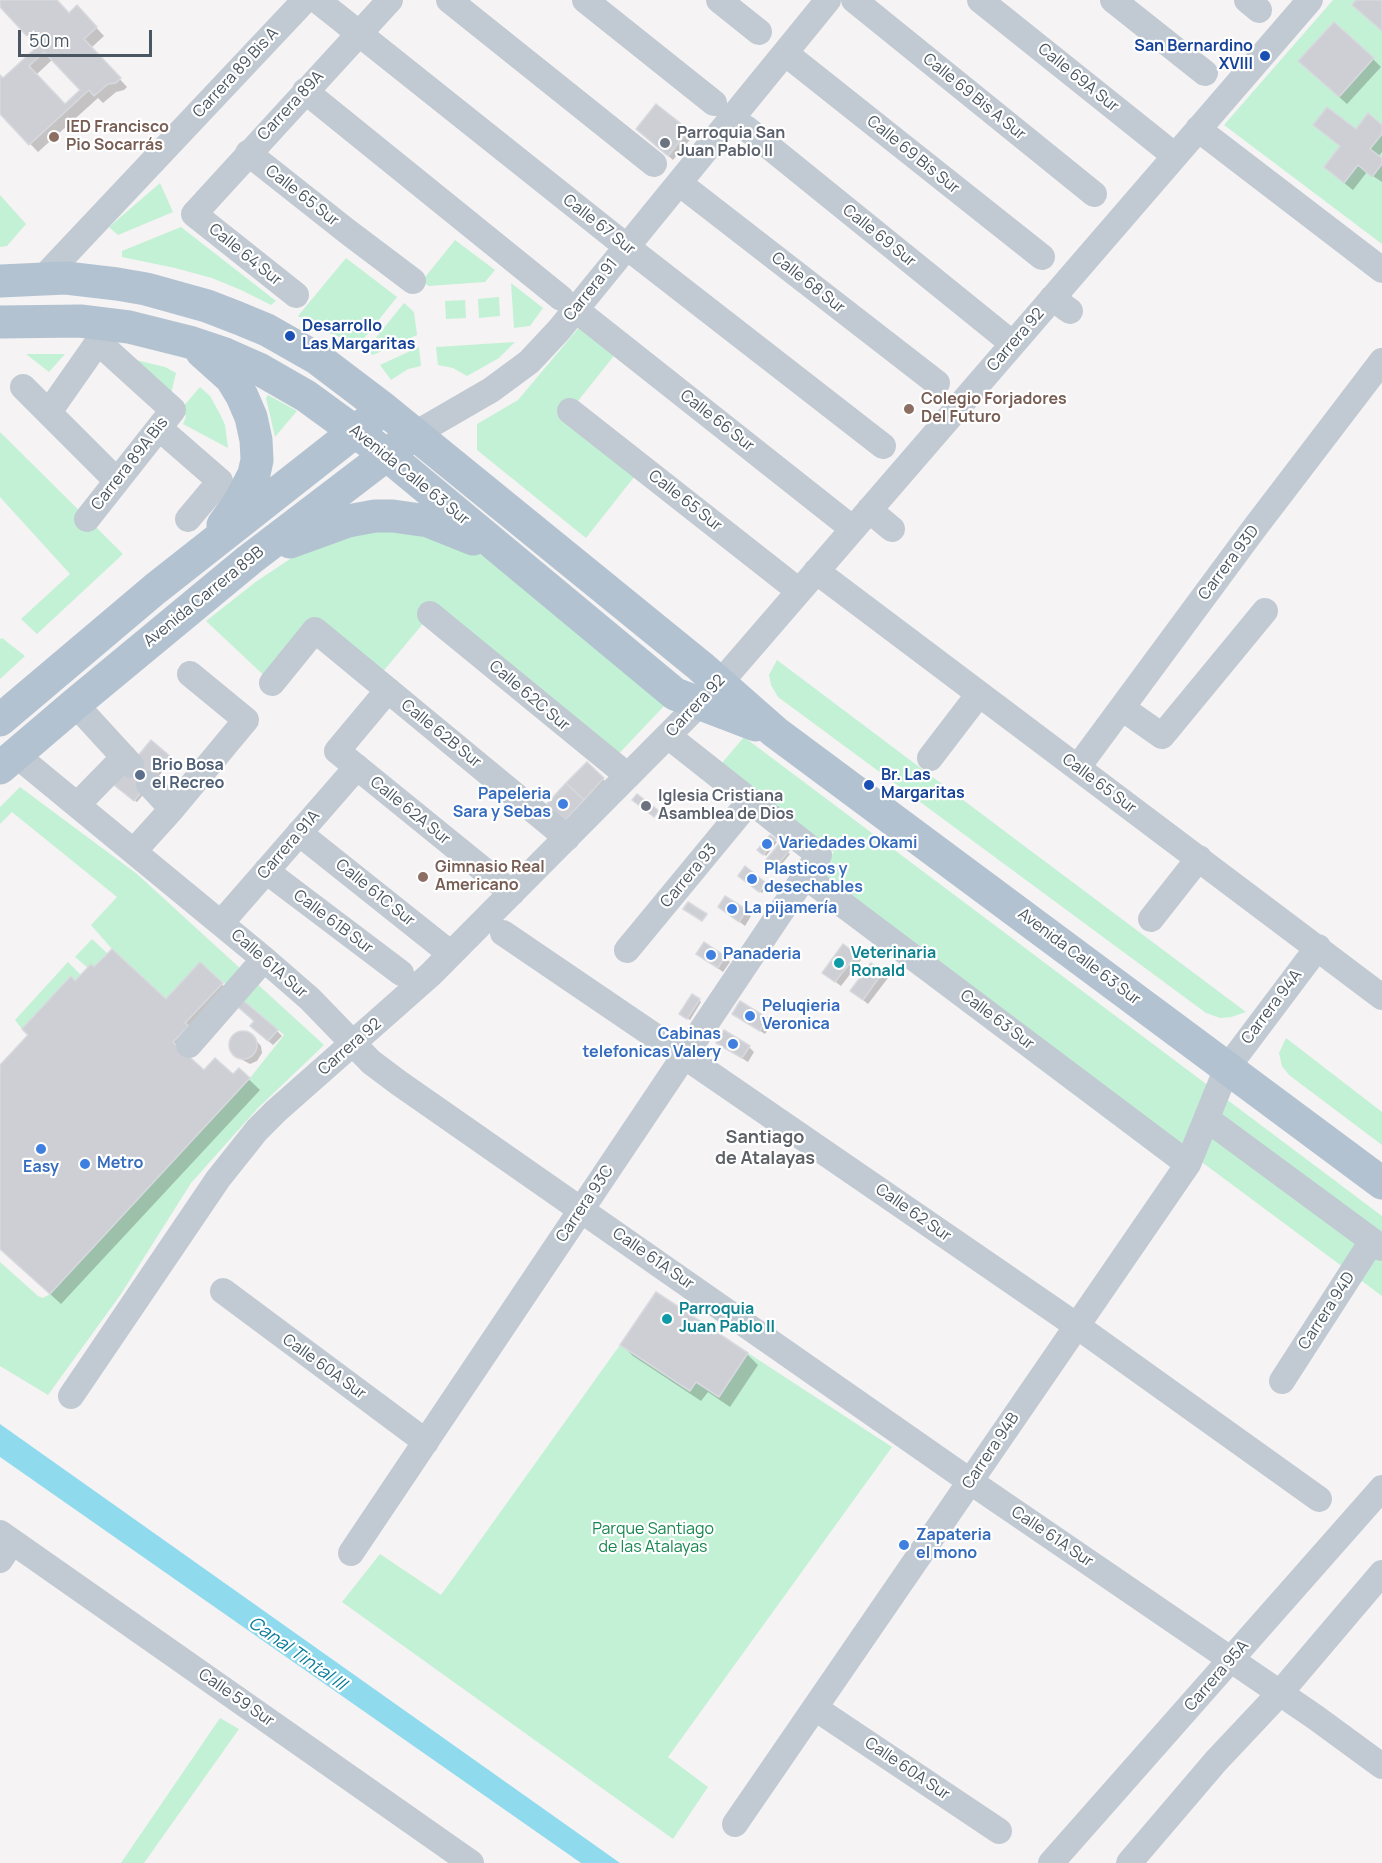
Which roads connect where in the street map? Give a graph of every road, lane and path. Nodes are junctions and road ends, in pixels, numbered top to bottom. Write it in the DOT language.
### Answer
graph roads {
  1 [pos="305,0"];
  2 [pos="317,0"];
  3 [pos="390,0"];
  4 [pos="449,0"];
  5 [pos="585,0"];
  6 [pos="719,0"];
  7 [pos="828,0"];
  8 [pos="854,0"];
  9 [pos="980,0"];
  10 [pos="1113,0"];
  11 [pos="1310,0"];
  12 [pos="759,32"];
  13 [pos="358,34"];
  14 [pos="785,53"];
  15 [pos="1204,73"];
  16 [pos="305,91"];
  17 [pos="714,103"];
  18 [pos="746,128"];
  19 [pos="1198,129"];
  20 [pos="248,153"];
  21 [pos="1175,156"];
  22 [pos="654,164"];
  23 [pos="679,183"];
  24 [pos="1095,194"];
  25 [pos="194,214"];
  26 [pos="627,247"];
  27 [pos="1042,257"];
  28 [pos="1382,270"];
  29 [pos="43,278"];
  30 [pos="0,281"];
  31 [pos="413,281"];
  32 [pos="296,296"];
  33 [pos="0,322"];
  34 [pos="99,332"];
  35 [pos="189,342"];
  36 [pos="1013,344"];
  37 [pos="1379,372"];
  38 [pos="937,382"];
  39 [pos="24,387"];
  40 [pos="384,409"];
  41 [pos="570,411"];
  42 [pos="49,412"];
  43 [pos="166,419"];
  44 [pos="355,432"];
  45 [pos="415,434"];
  46 [pos="883,446"];
  47 [pos="387,455"];
  48 [pos="117,482"];
  49 [pos="869,510"];
  50 [pos="87,519"];
  51 [pos="188,519"];
  52 [pos="853,529"];
  53 [pos="892,529"];
  54 [pos="204,550"];
  55 [pos="507,554"];
  56 [pos="249,560"];
  57 [pos="816,571"];
  58 [pos="799,591"];
  59 [pos="1265,611"];
  60 [pos="430,614"];
  61 [pos="190,674"];
  62 [pos="272,682"];
  63 [pos="388,690"];
  64 [pos="710,693"];
  65 [pos="979,694"];
  66 [pos="75,704"];
  67 [pos="1122,708"];
  68 [pos="0,720"];
  69 [pos="668,736"];
  70 [pos="930,758"];
  71 [pos="347,759"];
  72 [pos="7,761"];
  73 [pos="1078,767"];
  74 [pos="628,776"];
  75 [pos="148,784"];
  76 [pos="750,801"];
  77 [pos="77,805"];
  78 [pos="172,809"];
  79 [pos="299,832"];
  80 [pos="567,838"];
  81 [pos="134,851"];
  82 [pos="1199,858"];
  83 [pos="812,866"];
  84 [pos="266,871"];
  85 [pos="512,893"];
  86 [pos="1151,918"];
  87 [pos="221,923"];
  88 [pos="502,933"];
  89 [pos="1318,947"];
  90 [pos="627,950"];
  91 [pos="451,954"];
  92 [pos="264,959"];
  93 [pos="401,973"];
  94 [pos="1382,997"];
  95 [pos="352,1044"];
  96 [pos="189,1045"];
  97 [pos="684,1056"];
  98 [pos="1227,1068"];
  99 [pos="1207,1119"];
  100 [pos="1188,1164"];
  101 [pos="1382,1183"];
  102 [pos="581,1209"];
  103 [pos="1377,1245"];
  104 [pos="223,1292"];
  105 [pos="1077,1326"];
  106 [pos="1282,1381"];
  107 [pos="71,1396"];
  108 [pos="426,1442"];
  109 [pos="971,1482"];
  110 [pos="1382,1488"];
  111 [pos="1319,1499"];
  112 [pos="4,1545"];
  113 [pos="351,1554"];
  114 [pos="1382,1574"];
  115 [pos="1230,1660"];
  116 [pos="1280,1693"];
  117 [pos="815,1708"];
  118 [pos="1382,1766"];
  119 [pos="735,1824"];
  120 [pos="999,1831"];
  121 [pos="471,1863"];
  122 [pos="1051,1863"];
  123 [pos="1129,1863"];
  1 -- 29 [label="street, Carrera 89 Bis A"];
  2 -- 13 [label="street, Calle 67 Sur"];
  3 -- 13 [label="street, Carrera 89A"];
  4 -- 22 [label="street"];
  5 -- 17 [label="street"];
  6 -- 12 [label="street"];
  7 -- 14 [label="street, Carrera 91"];
  8 -- 24 [label="street, Calle 69 Bis A Sur"];
  9 -- 21 [label="street, Calle 69A Sur"];
  10 -- 15 [label="street"];
  11 -- 19 [label="street, Carrera 92"];
  13 -- 16 [label="street, Carrera 89A"];
  13 -- 26 [label="street, Calle 67 Sur"];
  14 -- 23 [label="street, Carrera 91"];
  14 -- 27 [label="street, Calle 69 Bis Sur"];
  16 -- 20 [label="street, Carrera 89A"];
  16 -- 52 [label="street, Calle 66 Sur"];
  18 -- 36 [label="street, Calle 69 Sur"];
  19 -- 21 [label="street, Carrera 92"];
  19 -- 28 [label="street"];
  20 -- 25 [label="street, Carrera 89A"];
  20 -- 31 [label="street, Calle 65 Sur"];
  21 -- 36 [label="street, Carrera 92"];
  23 -- 26 [label="street, Carrera 91"];
  23 -- 38 [label="street, Calle 68 Sur"];
  25 -- 32 [label="street, Calle 64 Sur"];
  26 -- 45 [label="street, Carrera 91"];
  26 -- 46 [label="street, Calle 67 Sur"];
  29 -- 30 [label="main road, Avenida Calle 63 Sur"];
  29 -- 40 [label="main road, Avenida Calle 63 Sur"];
  33 -- 34 [label="main road, Avenida Calle 63 Sur"];
  34 -- 35 [label="main road, Avenida Calle 63 Sur"];
  34 -- 42 [label="street"];
  34 -- 43 [label="street"];
  35 -- 44 [label="main road, Avenida Calle 63 Sur"];
  35 -- 54 [label="main road"];
  36 -- 49 [label="street, Carrera 92"];
  37 -- 67 [label="street, Carrera 93D"];
  39 -- 42 [label="street"];
  40 -- 44 [label="main road"];
  40 -- 45 [label="main road, Avenida Calle 63 Sur"];
  41 -- 58 [label="street, Calle 65 Sur"];
  42 -- 48 [label="street"];
  43 -- 48 [label="street, Carrera 89A Bis"];
  43 -- 51 [label="street"];
  44 -- 47 [label="main road, Avenida Calle 63 Sur"];
  44 -- 54 [label="main road"];
  45 -- 47 [label="main road, Avenida Carrera 89B"];
  45 -- 64 [label="main road, Avenida Calle 63 Sur"];
  47 -- 55 [label="main road, Avenida Calle 63 Sur"];
  47 -- 56 [label="main road, Avenida Carrera 89B"];
  48 -- 50 [label="street, Carrera 89A Bis"];
  49 -- 52 [label="street, Carrera 92"];
  49 -- 53 [label="street"];
  52 -- 57 [label="street, Carrera 92"];
  54 -- 68 [label="main road"];
  55 -- 56 [label="main road"];
  55 -- 64 [label="main road, Avenida Calle 63 Sur"];
  56 -- 66 [label="main road, Avenida Carrera 89B"];
  57 -- 58 [label="street, Carrera 92"];
  57 -- 65 [label="street, Calle 65 Sur"];
  58 -- 64 [label="street, Carrera 92"];
  59 -- 67 [label="street"];
  60 -- 74 [label="street, Calle 62C Sur"];
  61 -- 78 [label="street"];
  62 -- 63 [label="street, Calle 62B Sur"];
  63 -- 71 [label="street, Carrera 91A"];
  63 -- 80 [label="street, Calle 62B Sur"];
  64 -- 69 [label="street, Carrera 92"];
  64 -- 98 [label="main road, Avenida Calle 63 Sur"];
  65 -- 70 [label="street"];
  65 -- 73 [label="street, Calle 65 Sur"];
  66 -- 72 [label="main road, Avenida Carrera 89B"];
  66 -- 77 [label="street"];
  67 -- 73 [label="street, Carrera 93D"];
  69 -- 74 [label="street, Carrera 92"];
  69 -- 76 [label="street, Calle 63 Sur"];
  71 -- 79 [label="street, Carrera 91A"];
  71 -- 85 [label="street, Calle 62A Sur"];
  72 -- 77 [label="street, Calle 61A Sur"];
  73 -- 82 [label="street, Calle 65 Sur"];
  74 -- 80 [label="street, Carrera 92"];
  75 -- 78 [label="street"];
  76 -- 83 [label="street, Calle 63 Sur"];
  76 -- 90 [label="street, Carrera 93"];
  77 -- 81 [label="street, Calle 61A Sur"];
  78 -- 81 [label="street"];
  79 -- 84 [label="street, Carrera 91A"];
  79 -- 91 [label="street, Calle 61C Sur"];
  80 -- 85 [label="street, Carrera 92"];
  81 -- 87 [label="street, Calle 61A Sur"];
  82 -- 86 [label="street"];
  82 -- 89 [label="street, Calle 65 Sur"];
  83 -- 97 [label="street, Carrera 93C"];
  83 -- 100 [label="street, Calle 63 Sur"];
  84 -- 87 [label="street, Carrera 91A"];
  84 -- 93 [label="street, Calle 61B Sur"];
  85 -- 91 [label="street, Carrera 92"];
  87 -- 92 [label="street, Calle 61A Sur"];
  88 -- 97 [label="street, Calle 62 Sur"];
  89 -- 94 [label="street, Calle 65 Sur"];
  89 -- 98 [label="street, Carrera 94A"];
  91 -- 95 [label="street, Carrera 92"];
  92 -- 95 [label="street, Calle 61A Sur"];
  92 -- 96 [label="street"];
  95 -- 102 [label="street, Calle 61A Sur"];
  95 -- 107 [label="street, Carrera 92"];
  97 -- 102 [label="street, Carrera 93C"];
  97 -- 105 [label="street, Calle 62 Sur"];
  98 -- 99 [label="street, Carrera 94B"];
  98 -- 101 [label="main road, Avenida Calle 63 Sur"];
  99 -- 100 [label="street, Carrera 94B"];
  99 -- 103 [label="street"];
  100 -- 105 [label="street, Carrera 94B"];
  102 -- 108 [label="street, Carrera 93C"];
  102 -- 109 [label="street, Calle 61A Sur"];
  103 -- 106 [label="street, Carrera 94D"];
  104 -- 108 [label="street, Calle 60A Sur"];
  105 -- 109 [label="street, Carrera 94B"];
  105 -- 111 [label="street, Calle 62 Sur"];
  108 -- 113 [label="street, Carrera 93C"];
  109 -- 115 [label="street, Calle 61A Sur"];
  109 -- 117 [label="street, Carrera 94B"];
  110 -- 115 [label="street, Carrera 95A"];
  112 -- 121 [label="street, Calle 59 Sur"];
  114 -- 116 [label="street"];
  115 -- 116 [label="street, Calle 61A Sur"];
  115 -- 122 [label="street, Carrera 95A"];
  116 -- 118 [label="street, Calle 61A Sur"];
  116 -- 123 [label="street"];
  117 -- 119 [label="street, Carrera 94B"];
  117 -- 120 [label="street, Calle 60A Sur"];
}
